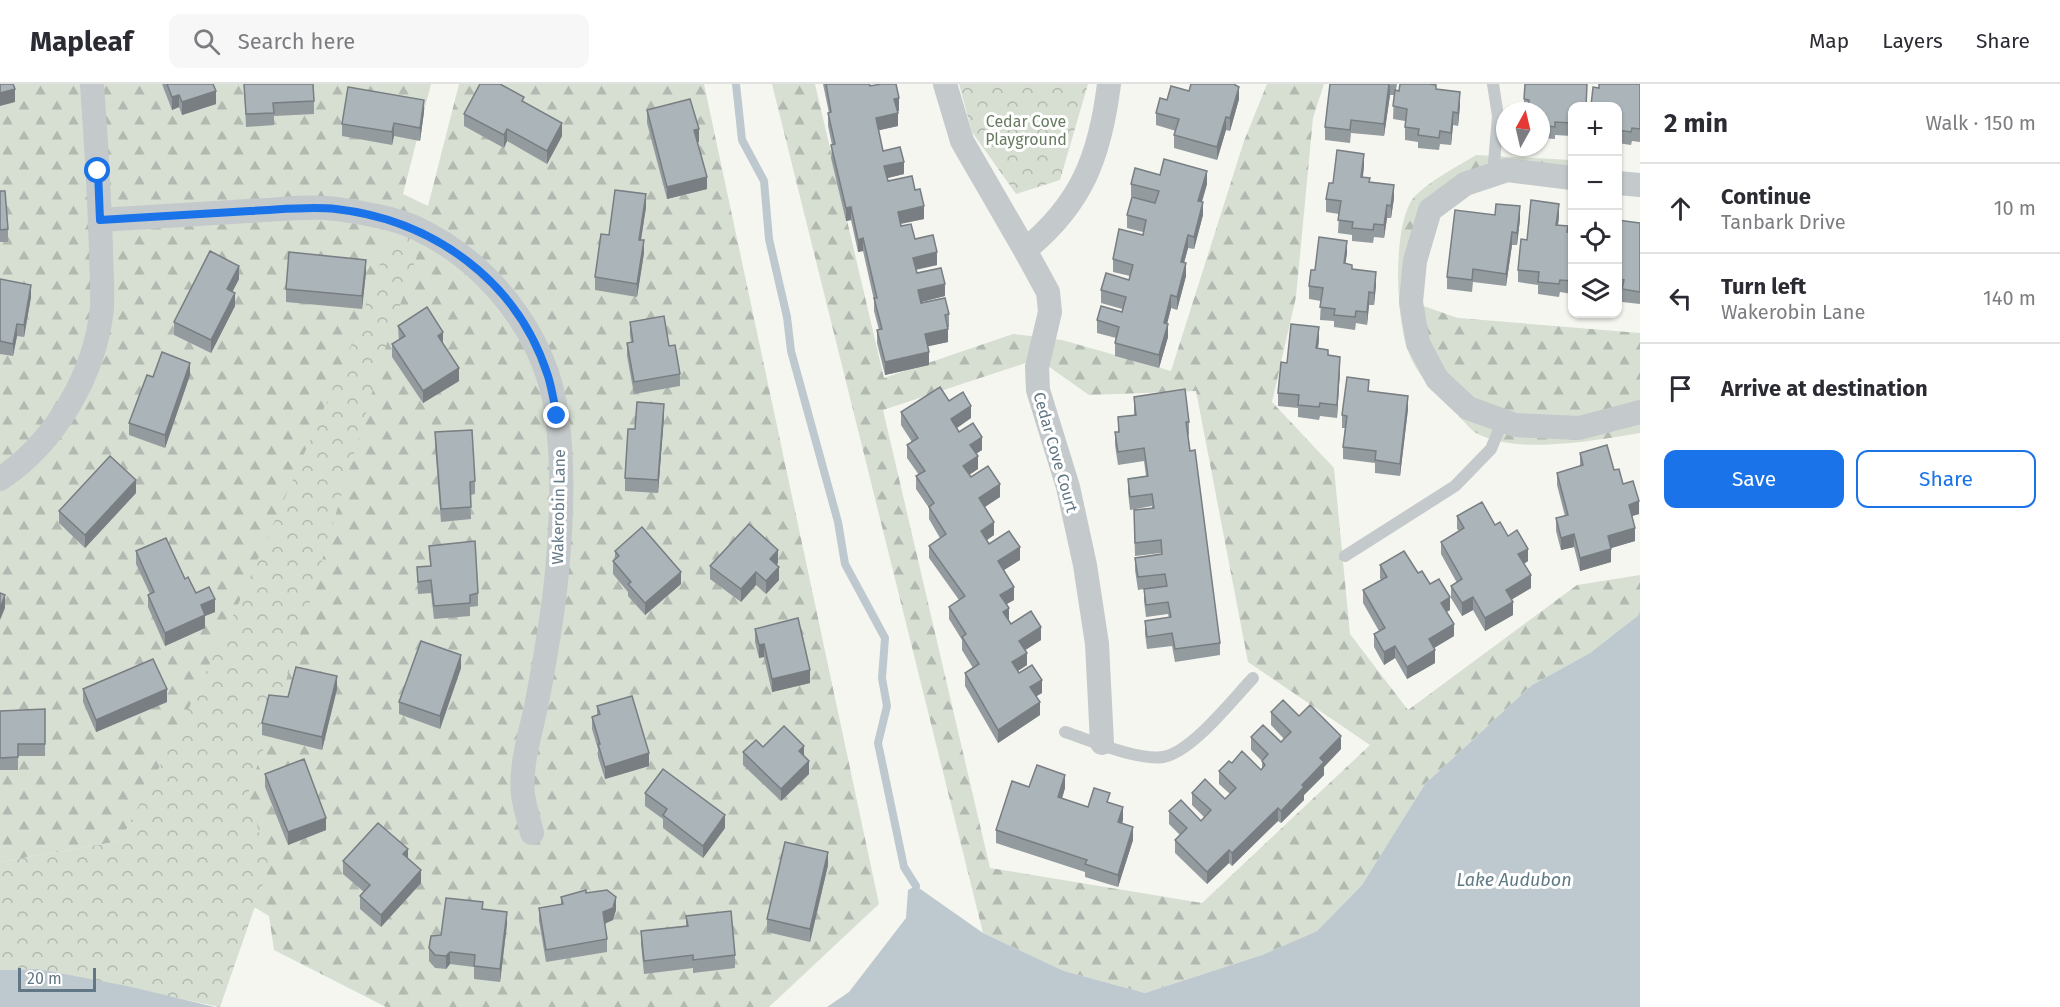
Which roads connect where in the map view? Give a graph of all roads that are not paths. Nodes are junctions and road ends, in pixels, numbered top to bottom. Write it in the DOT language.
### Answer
graph roads {
  1 [pos="92,84"];
  2 [pos="945,84"];
  3 [pos="1109,84"];
  4 [pos="1493,84"];
  5 [pos="1493,175"];
  6 [pos="1568,178"];
  7 [pos="1622,184"];
  8 [pos="1640,186"];
  9 [pos="100,220"];
  10 [pos="1025,250"];
  11 [pos="1640,412"];
  12 [pos="1503,420"];
  13 [pos="0,479"];
  14 [pos="1346,556"];
  15 [pos="1253,678"];
  16 [pos="1065,732"];
  17 [pos="1102,743"];
  18 [pos="532,833"];
  1 -- 9 [label="street"];
  2 -- 10 [label="street, Cedar Cove Court"];
  3 -- 10 [label="street"];
  4 -- 5 [label="lane"];
  5 -- 6 [label="street"];
  5 -- 12 [label="street"];
  7 -- 8 [label="street"];
  9 -- 13 [label="street"];
  9 -- 18 [label="street, Wakerobin Lane"];
  10 -- 17 [label="street, Cedar Cove Court"];
  11 -- 12 [label="street"];
  12 -- 14 [label="lane"];
  15 -- 17 [label="lane"];
  16 -- 17 [label="lane"];
}
